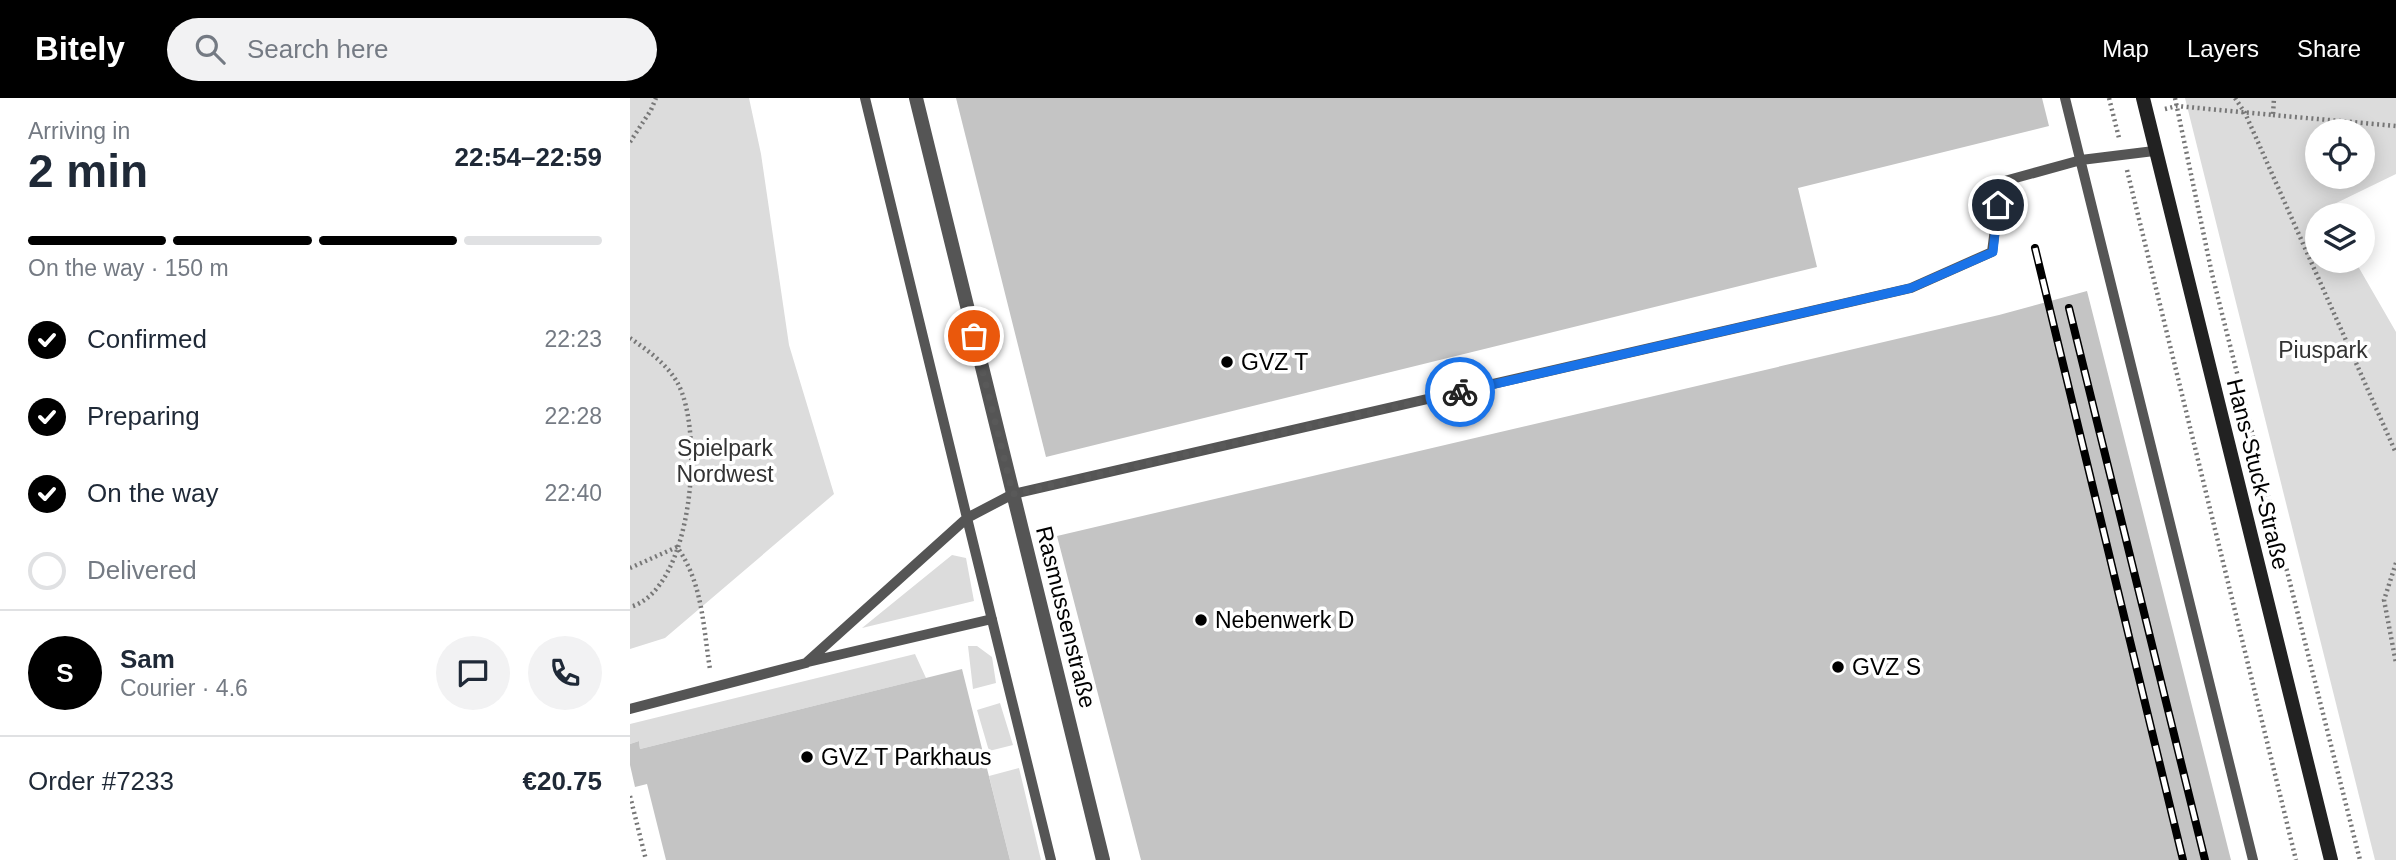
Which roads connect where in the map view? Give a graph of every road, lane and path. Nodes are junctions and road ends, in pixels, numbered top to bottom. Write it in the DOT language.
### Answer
graph roads {
  1 [pos="656,98"];
  2 [pos="865,98"];
  3 [pos="916,98"];
  4 [pos="2065,98"];
  5 [pos="2109,98"];
  6 [pos="2143,98"];
  7 [pos="2175,98"];
  8 [pos="2235,98"];
  9 [pos="2274,98"];
  10 [pos="2178,106"];
  11 [pos="2245,113"];
  12 [pos="2273,115"];
  13 [pos="2396,126"];
  14 [pos="630,142"];
  15 [pos="2154,151"];
  16 [pos="2124,156"];
  17 [pos="2081,160"];
  18 [pos="630,338"];
  19 [pos="2396,453"];
  20 [pos="1013,494"];
  21 [pos="967,518"];
  22 [pos="677,547"];
  23 [pos="2396,563"];
  24 [pos="630,568"];
  25 [pos="630,607"];
  26 [pos="992,619"];
  27 [pos="806,663"];
  28 [pos="2396,663"];
  29 [pos="713,687"];
  30 [pos="630,709"];
  31 [pos="630,796"];
  32 [pos="646,860"];
  33 [pos="1051,860"];
  34 [pos="1103,860"];
  35 [pos="2253,860"];
  36 [pos="2296,860"];
  37 [pos="2331,860"];
  38 [pos="2360,860"];
  1 -- 14 [label="path"];
  2 -- 21 [label="lane"];
  3 -- 20 [label="street, Rasmussenstraße"];
  4 -- 17 [label="lane"];
  5 -- 16 [label="path"];
  6 -- 15 [label="main road, Hans-Stuck-Straße"];
  7 -- 10 [label="path"];
  8 -- 11 [label="path"];
  9 -- 12 [label="path"];
  10 -- 11 [label="path"];
  10 -- 38 [label="path"];
  11 -- 12 [label="path"];
  11 -- 19 [label="path"];
  12 -- 13 [label="path"];
  15 -- 16 [label="lane"];
  15 -- 37 [label="main road, Hans-Stuck-Straße"];
  16 -- 17 [label="lane"];
  16 -- 36 [label="path"];
  17 -- 20 [label="lane"];
  17 -- 35 [label="lane"];
  18 -- 22 [label="path"];
  20 -- 21 [label="lane"];
  20 -- 34 [label="street, Rasmussenstraße"];
  21 -- 26 [label="lane"];
  21 -- 27 [label="lane"];
  22 -- 24 [label="path"];
  22 -- 25 [label="path"];
  22 -- 29 [label="path"];
  23 -- 28 [label="path"];
  26 -- 27 [label="lane"];
  26 -- 33 [label="lane"];
  27 -- 29 [label="lane"];
  29 -- 30 [label="lane"];
  31 -- 32 [label="path"];
}
